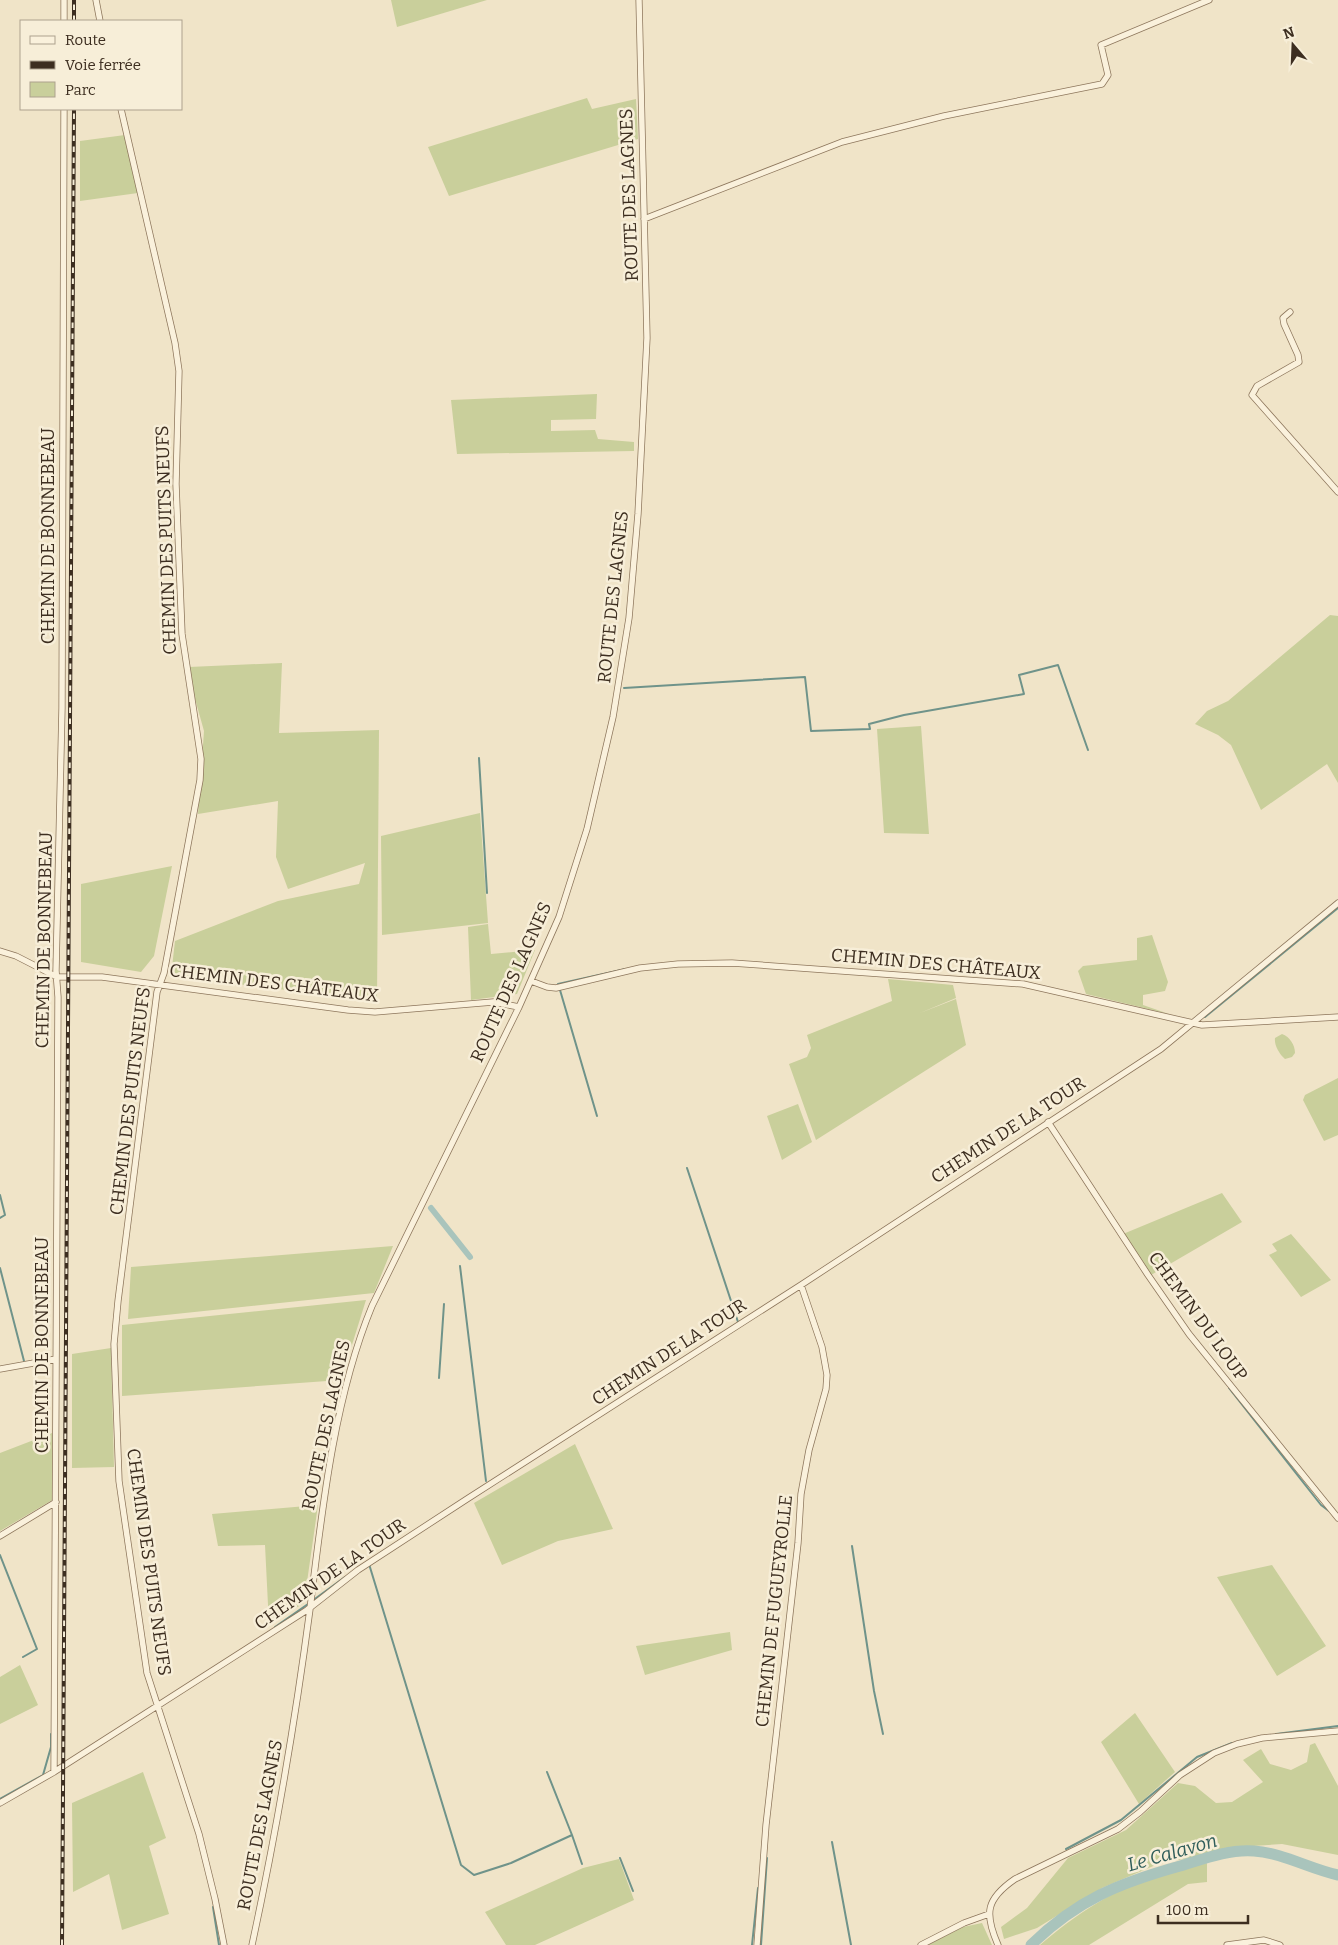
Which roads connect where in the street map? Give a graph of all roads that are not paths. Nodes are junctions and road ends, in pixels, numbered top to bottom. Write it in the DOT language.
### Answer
graph roads {
  1 [pos="64,0"];
  2 [pos="96,0"];
  3 [pos="639,0"];
  4 [pos="1209,0"];
  5 [pos="64,20"];
  6 [pos="100,20"];
  7 [pos="64,110"];
  8 [pos="121,110"];
  9 [pos="644,218"];
  10 [pos="1290,312"];
  11 [pos="1338,492"];
  12 [pos="1338,903"];
  13 [pos="0,951"];
  14 [pos="57,976"];
  15 [pos="531,981"];
  16 [pos="159,984"];
  17 [pos="519,1007"];
  18 [pos="1338,1017"];
  19 [pos="1190,1023"];
  20 [pos="1048,1122"];
  21 [pos="801,1285"];
  22 [pos="56,1359"];
  23 [pos="0,1369"];
  24 [pos="56,1502"];
  25 [pos="1338,1518"];
  26 [pos="0,1536"];
  27 [pos="310,1608"];
  28 [pos="157,1707"];
  29 [pos="1338,1731"];
  30 [pos="54,1772"];
  31 [pos="0,1803"];
  32 [pos="989,1914"];
  33 [pos="224,1945"];
  34 [pos="252,1945"];
  35 [pos="757,1945"];
  36 [pos="921,1945"];
  37 [pos="998,1945"];
  38 [pos="1226,1945"];
  39 [pos="1280,1945"];
  1 -- 5 [label="street"];
  2 -- 6 [label="street"];
  3 -- 9 [label="street, ROUTE DES LAGNES"];
  4 -- 9 [label="street"];
  7 -- 14 [label="street, CHEMIN DE BONNEBEAU"];
  8 -- 16 [label="street, CHEMIN DES PUITS NEUFS"];
  9 -- 15 [label="street, ROUTE DES LAGNES"];
  10 -- 11 [label="street"];
  12 -- 19 [label="street, CHEMIN DE LA TOUR"];
  13 -- 14 [label="street, CHEMIN DES CHÂTEAUX"];
  14 -- 16 [label="street, CHEMIN DES CHÂTEAUX"];
  14 -- 22 [label="street, CHEMIN DE BONNEBEAU"];
  15 -- 17 [label="street, ROUTE DES LAGNES"];
  15 -- 19 [label="street, CHEMIN DES CHÂTEAUX"];
  16 -- 17 [label="street, CHEMIN DES CHÂTEAUX"];
  16 -- 28 [label="street, CHEMIN DES PUITS NEUFS"];
  17 -- 27 [label="street, ROUTE DES LAGNES"];
  18 -- 19 [label="street, CHEMIN DES CHÂTEAUX"];
  19 -- 20 [label="street, CHEMIN DE LA TOUR"];
  20 -- 21 [label="street, CHEMIN DE LA TOUR"];
  20 -- 25 [label="street, CHEMIN DU LOUP"];
  21 -- 27 [label="street, CHEMIN DE LA TOUR"];
  21 -- 35 [label="street, CHEMIN DE FUGUEYROLLE"];
  22 -- 23 [label="street"];
  22 -- 24 [label="street, CHEMIN DE BONNEBEAU"];
  24 -- 26 [label="street"];
  24 -- 30 [label="street, CHEMIN DE BONNEBEAU"];
  27 -- 28 [label="street, CHEMIN DE LA TOUR"];
  27 -- 34 [label="street, ROUTE DES LAGNES"];
  28 -- 30 [label="street, CHEMIN DE LA TOUR"];
  28 -- 33 [label="street, CHEMIN DES PUITS NEUFS"];
  29 -- 32 [label="street"];
  30 -- 31 [label="street, CHEMIN DE LA TOUR"];
  32 -- 36 [label="street"];
  32 -- 37 [label="street"];
  38 -- 39 [label="street"];
}
